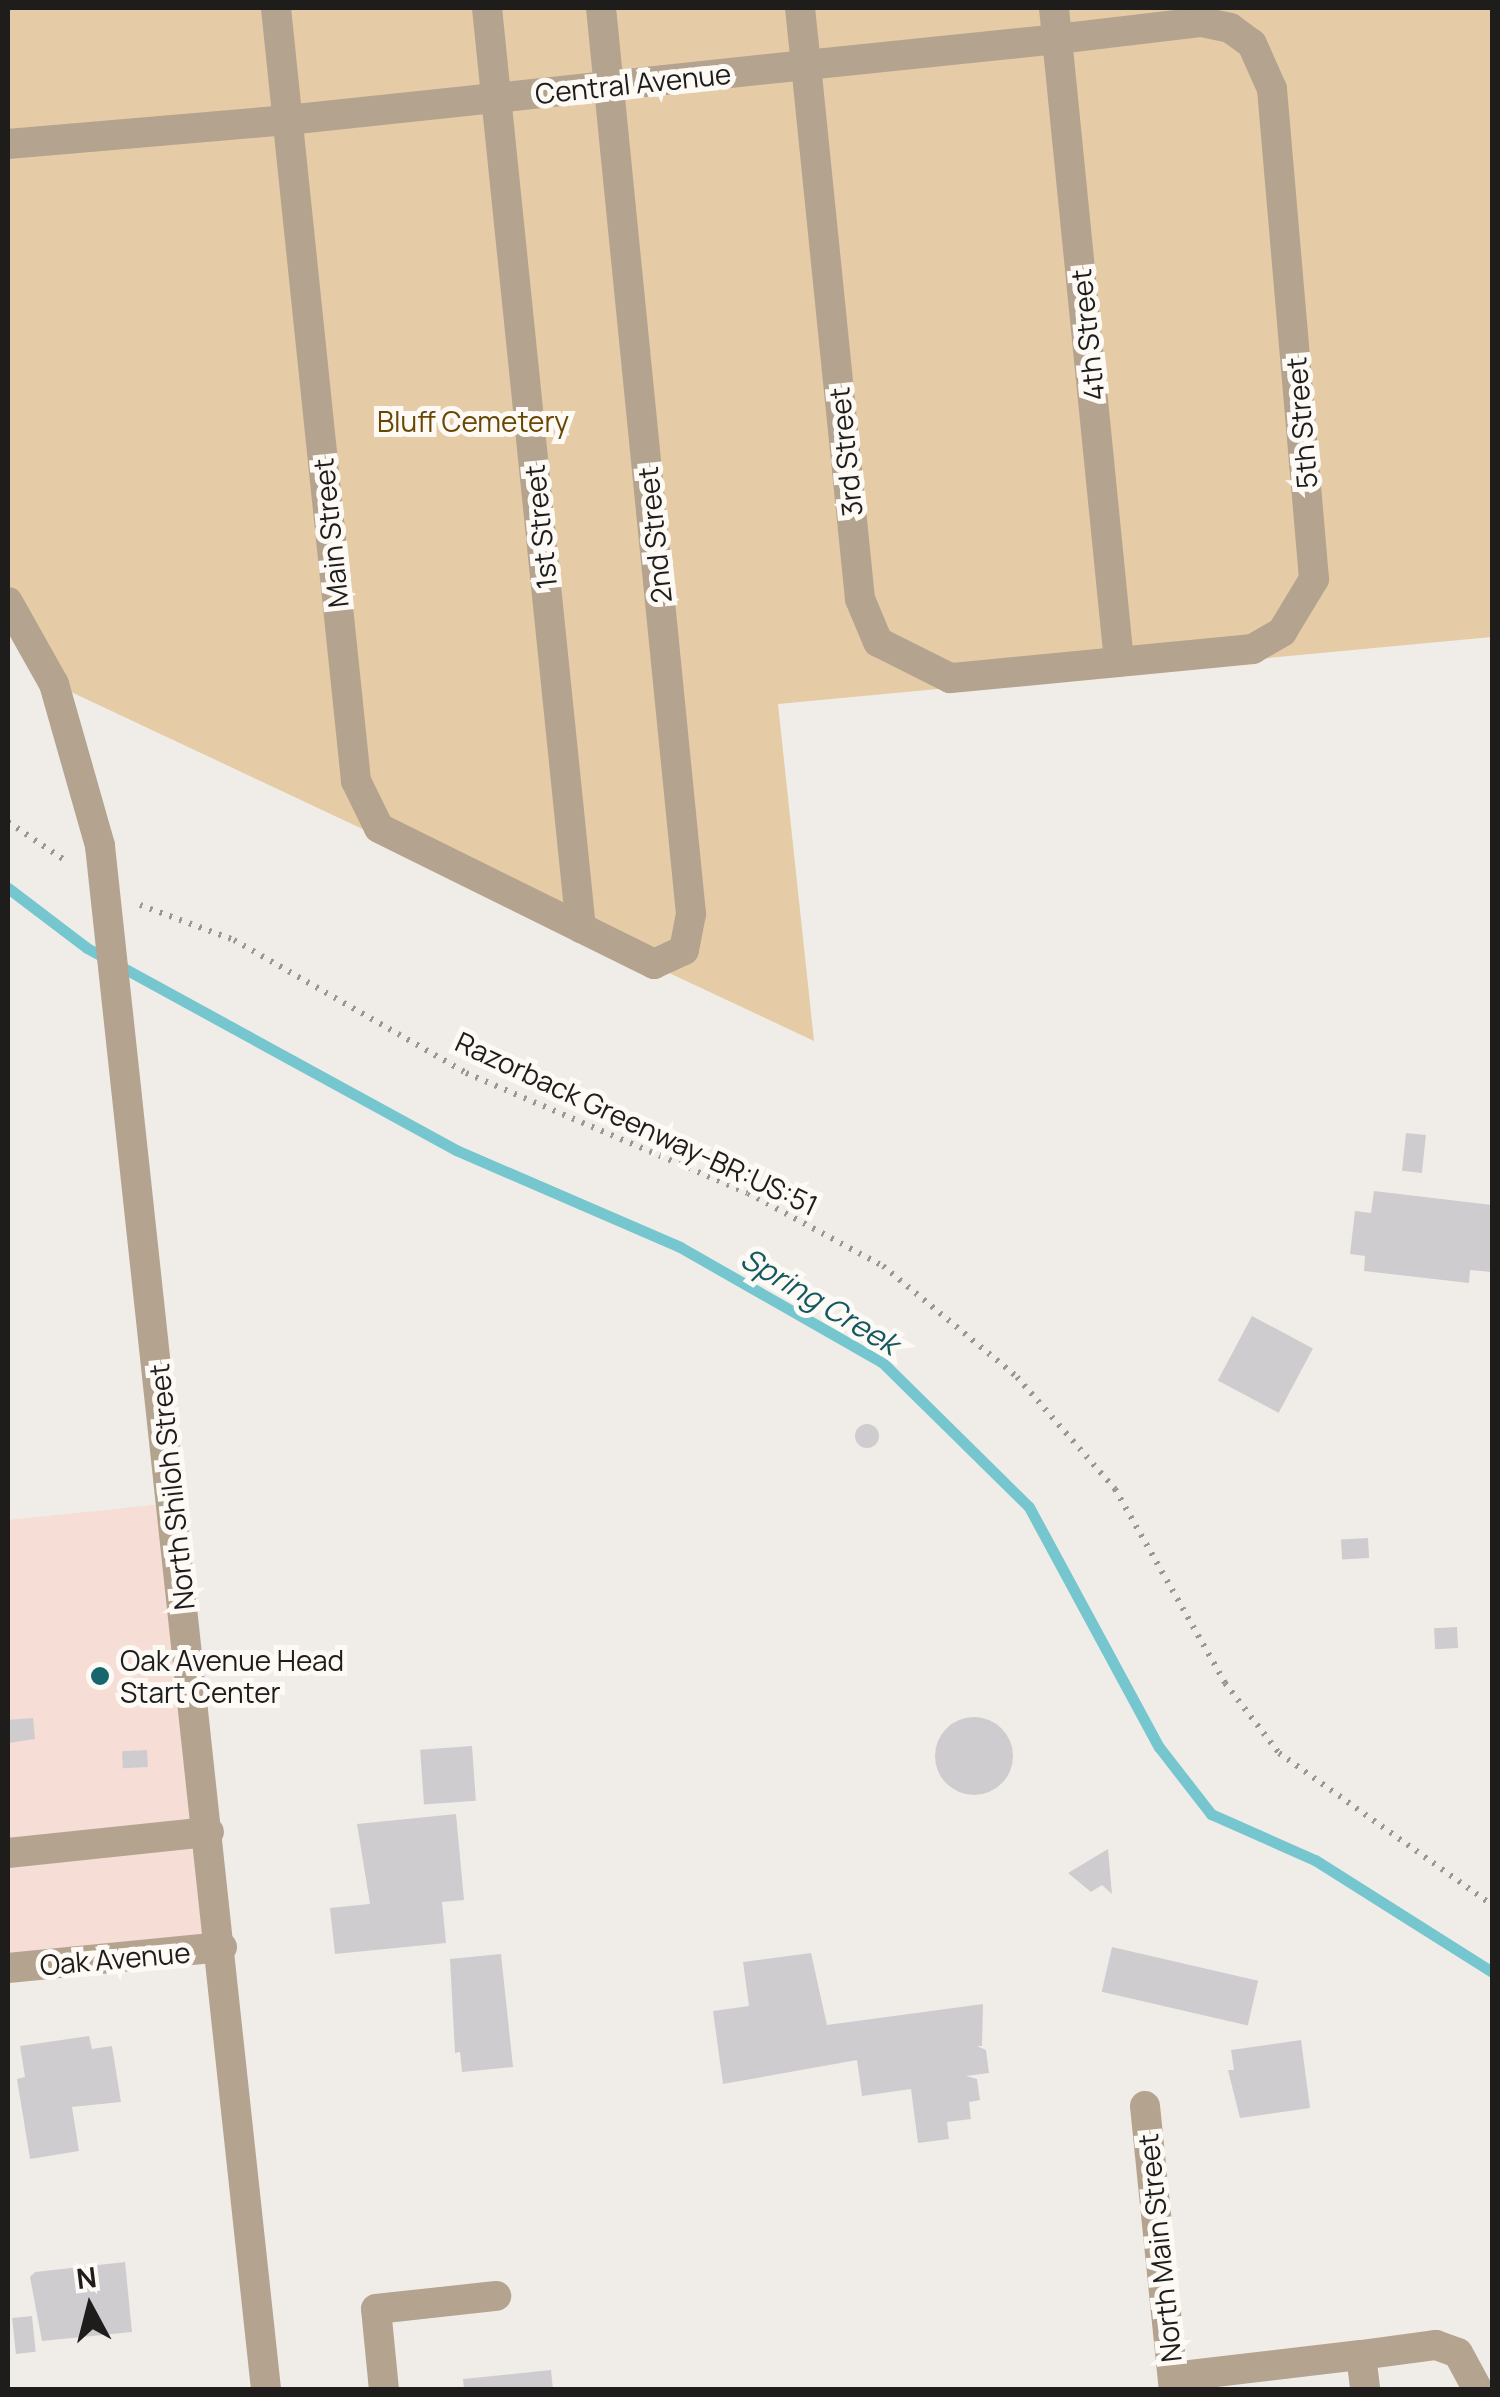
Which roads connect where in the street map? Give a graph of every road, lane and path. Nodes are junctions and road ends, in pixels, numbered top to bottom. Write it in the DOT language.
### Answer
graph roads {
  1 [pos="276,8"];
  2 [pos="487,8"];
  3 [pos="601,8"];
  4 [pos="800,8"];
  5 [pos="1054,8"];
  6 [pos="1057,38"];
  7 [pos="1252,44"];
  8 [pos="806,65"];
  9 [pos="609,86"];
  10 [pos="496,98"];
  11 [pos="287,120"];
  12 [pos="8,144"];
  13 [pos="8,602"];
  14 [pos="1119,662"];
  15 [pos="8,822"];
  16 [pos="73,865"];
  17 [pos="122,895"];
  18 [pos="582,928"];
  19 [pos="209,1832"];
  20 [pos="8,1853"];
  21 [pos="1492,1905"];
  22 [pos="222,1948"];
  23 [pos="8,1968"];
  24 [pos="1144,2106"];
  25 [pos="496,2296"];
  26 [pos="1361,2355"];
  27 [pos="1174,2383"];
  28 [pos="266,2390"];
  29 [pos="384,2390"];
  30 [pos="1365,2390"];
  31 [pos="1478,2390"];
  1 -- 11 [label="street, Main Street"];
  2 -- 10 [label="street, 1st Street"];
  3 -- 9 [label="street, 2nd Street"];
  4 -- 8 [label="street, 3rd Street"];
  5 -- 6 [label="street, 4th Street"];
  6 -- 7 [label="street, Central Avenue"];
  6 -- 8 [label="street, Central Avenue"];
  6 -- 14 [label="street, 4th Street"];
  7 -- 14 [label="street, 5th Street"];
  8 -- 9 [label="street, Central Avenue"];
  8 -- 14 [label="street, 3rd Street"];
  9 -- 10 [label="street, Central Avenue"];
  9 -- 18 [label="street, 2nd Street"];
  10 -- 11 [label="street, Central Avenue"];
  10 -- 18 [label="street, 1st Street"];
  11 -- 12 [label="street, Central Avenue"];
  11 -- 18 [label="street, Main Street"];
  13 -- 19 [label="street, North Shiloh Street"];
  15 -- 16 [label="path"];
  17 -- 21 [label="path, Razorback Greenway-BR:US:51"];
  19 -- 20 [label="street"];
  19 -- 22 [label="street, North Shiloh Street"];
  22 -- 23 [label="street, Oak Avenue"];
  22 -- 28 [label="street, North Shiloh Street"];
  24 -- 27 [label="street, North Main Street"];
  25 -- 29 [label="street"];
  26 -- 27 [label="street"];
  26 -- 30 [label="street"];
  26 -- 31 [label="street"];
}
